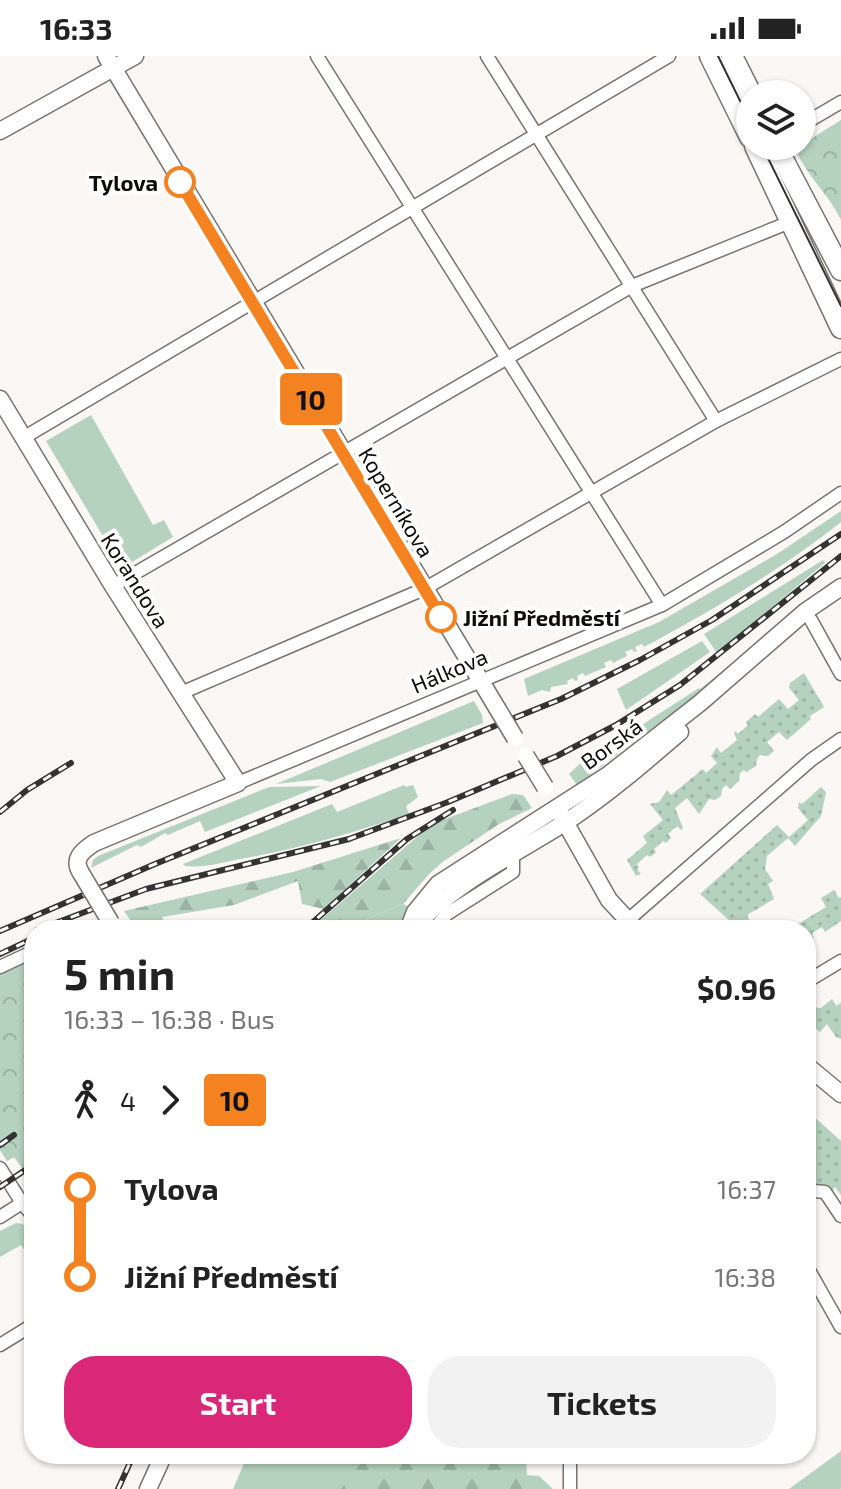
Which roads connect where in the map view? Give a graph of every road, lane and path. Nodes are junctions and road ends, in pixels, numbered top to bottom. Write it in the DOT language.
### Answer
graph roads {
  1 [pos="135,56"];
  2 [pos="317,56"];
  3 [pos="487,56"];
  4 [pos="669,56"];
  5 [pos="710,56"];
  6 [pos="734,57"];
  7 [pos="110,62"];
  8 [pos="745,80"];
  9 [pos="841,102"];
  10 [pos="736,109"];
  11 [pos="816,117"];
  12 [pos="0,131"];
  13 [pos="536,134"];
  14 [pos="761,160"];
  15 [pos="783,160"];
  16 [pos="413,206"];
  17 [pos="790,222"];
  18 [pos="841,270"];
  19 [pos="632,286"];
  20 [pos="254,303"];
  21 [pos="841,328"];
  22 [pos="508,358"];
  23 [pos="841,359"];
  24 [pos="0,399"];
  25 [pos="716,421"];
  26 [pos="23,438"];
  27 [pos="343,454"];
  28 [pos="593,492"];
  29 [pos="841,493"];
  30 [pos="113,586"];
  31 [pos="841,587"];
  32 [pos="424,589"];
  33 [pos="841,598"];
  34 [pos="662,605"];
  35 [pos="811,620"];
  36 [pos="841,674"];
  37 [pos="480,682"];
  38 [pos="181,693"];
  39 [pos="841,739"];
  40 [pos="238,783"];
  41 [pos="556,807"];
  42 [pos="565,822"];
  43 [pos="513,854"];
  44 [pos="109,920"];
  45 [pos="412,920"];
  46 [pos="420,920"];
  47 [pos="442,920"];
  48 [pos="623,920"];
  49 [pos="636,920"];
  50 [pos="24,956"];
  51 [pos="841,961"];
  52 [pos="0,967"];
  53 [pos="816,976"];
  54 [pos="816,1073"];
  55 [pos="841,1094"];
  56 [pos="0,1168"];
  57 [pos="816,1191"];
  58 [pos="22,1203"];
  59 [pos="24,1205"];
  60 [pos="841,1216"];
  61 [pos="0,1217"];
  62 [pos="816,1283"];
  63 [pos="841,1327"];
  64 [pos="24,1330"];
  65 [pos="0,1345"];
  66 [pos="159,1464"];
  67 [pos="570,1464"];
  68 [pos="148,1489"];
  69 [pos="570,1489"];
  1 -- 7 [label="street"];
  2 -- 16 [label="street"];
  3 -- 13 [label="street"];
  4 -- 13 [label="street"];
  5 -- 10 [label="main road"];
  6 -- 8 [label="main road"];
  7 -- 12 [label="street"];
  7 -- 20 [label="street, Koperníkova"];
  9 -- 11 [label="street"];
  13 -- 16 [label="street"];
  13 -- 19 [label="street"];
  14 -- 17 [label="main road"];
  15 -- 18 [label="main road"];
  16 -- 20 [label="street"];
  16 -- 22 [label="street"];
  17 -- 19 [label="street"];
  17 -- 21 [label="main road"];
  19 -- 22 [label="street"];
  19 -- 25 [label="street"];
  20 -- 26 [label="street"];
  20 -- 27 [label="street, Koperníkova"];
  22 -- 27 [label="street"];
  22 -- 28 [label="street"];
  23 -- 25 [label="street"];
  24 -- 26 [label="street, Korandova"];
  25 -- 28 [label="street"];
  26 -- 30 [label="street, Korandova"];
  27 -- 30 [label="street"];
  27 -- 32 [label="street, Koperníkova"];
  28 -- 32 [label="street"];
  28 -- 34 [label="street"];
  29 -- 34 [label="street, Hálkova"];
  30 -- 38 [label="street, Korandova"];
  31 -- 41 [label="street, Borská"];
  32 -- 37 [label="street, Koperníkova"];
  32 -- 38 [label="street"];
  33 -- 35 [label="street, Borská"];
  34 -- 37 [label="street, Hálkova"];
  35 -- 36 [label="street"];
  35 -- 42 [label="street, Borská"];
  37 -- 40 [label="street, Hálkova"];
  37 -- 41 [label="street, Koperníkova, bridge"];
  38 -- 40 [label="street, Korandova"];
  39 -- 49 [label="street"];
  40 -- 44 [label="street, Hálkova, bridge"];
  41 -- 42 [label="street, Koperníkova"];
  41 -- 45 [label="street, Borská"];
  42 -- 43 [label="street, Borská"];
  42 -- 48 [label="street, Koperníkova"];
  43 -- 46 [label="street, Borská"];
  43 -- 47 [label="street"];
  50 -- 52 [label="street"];
  51 -- 53 [label="street"];
  54 -- 55 [label="street"];
  56 -- 58 [label="street"];
  57 -- 60 [label="street"];
  58 -- 59 [label="street"];
  58 -- 61 [label="street"];
  62 -- 63 [label="street"];
  64 -- 65 [label="street"];
  66 -- 68 [label="street"];
  67 -- 69 [label="street"];
}
